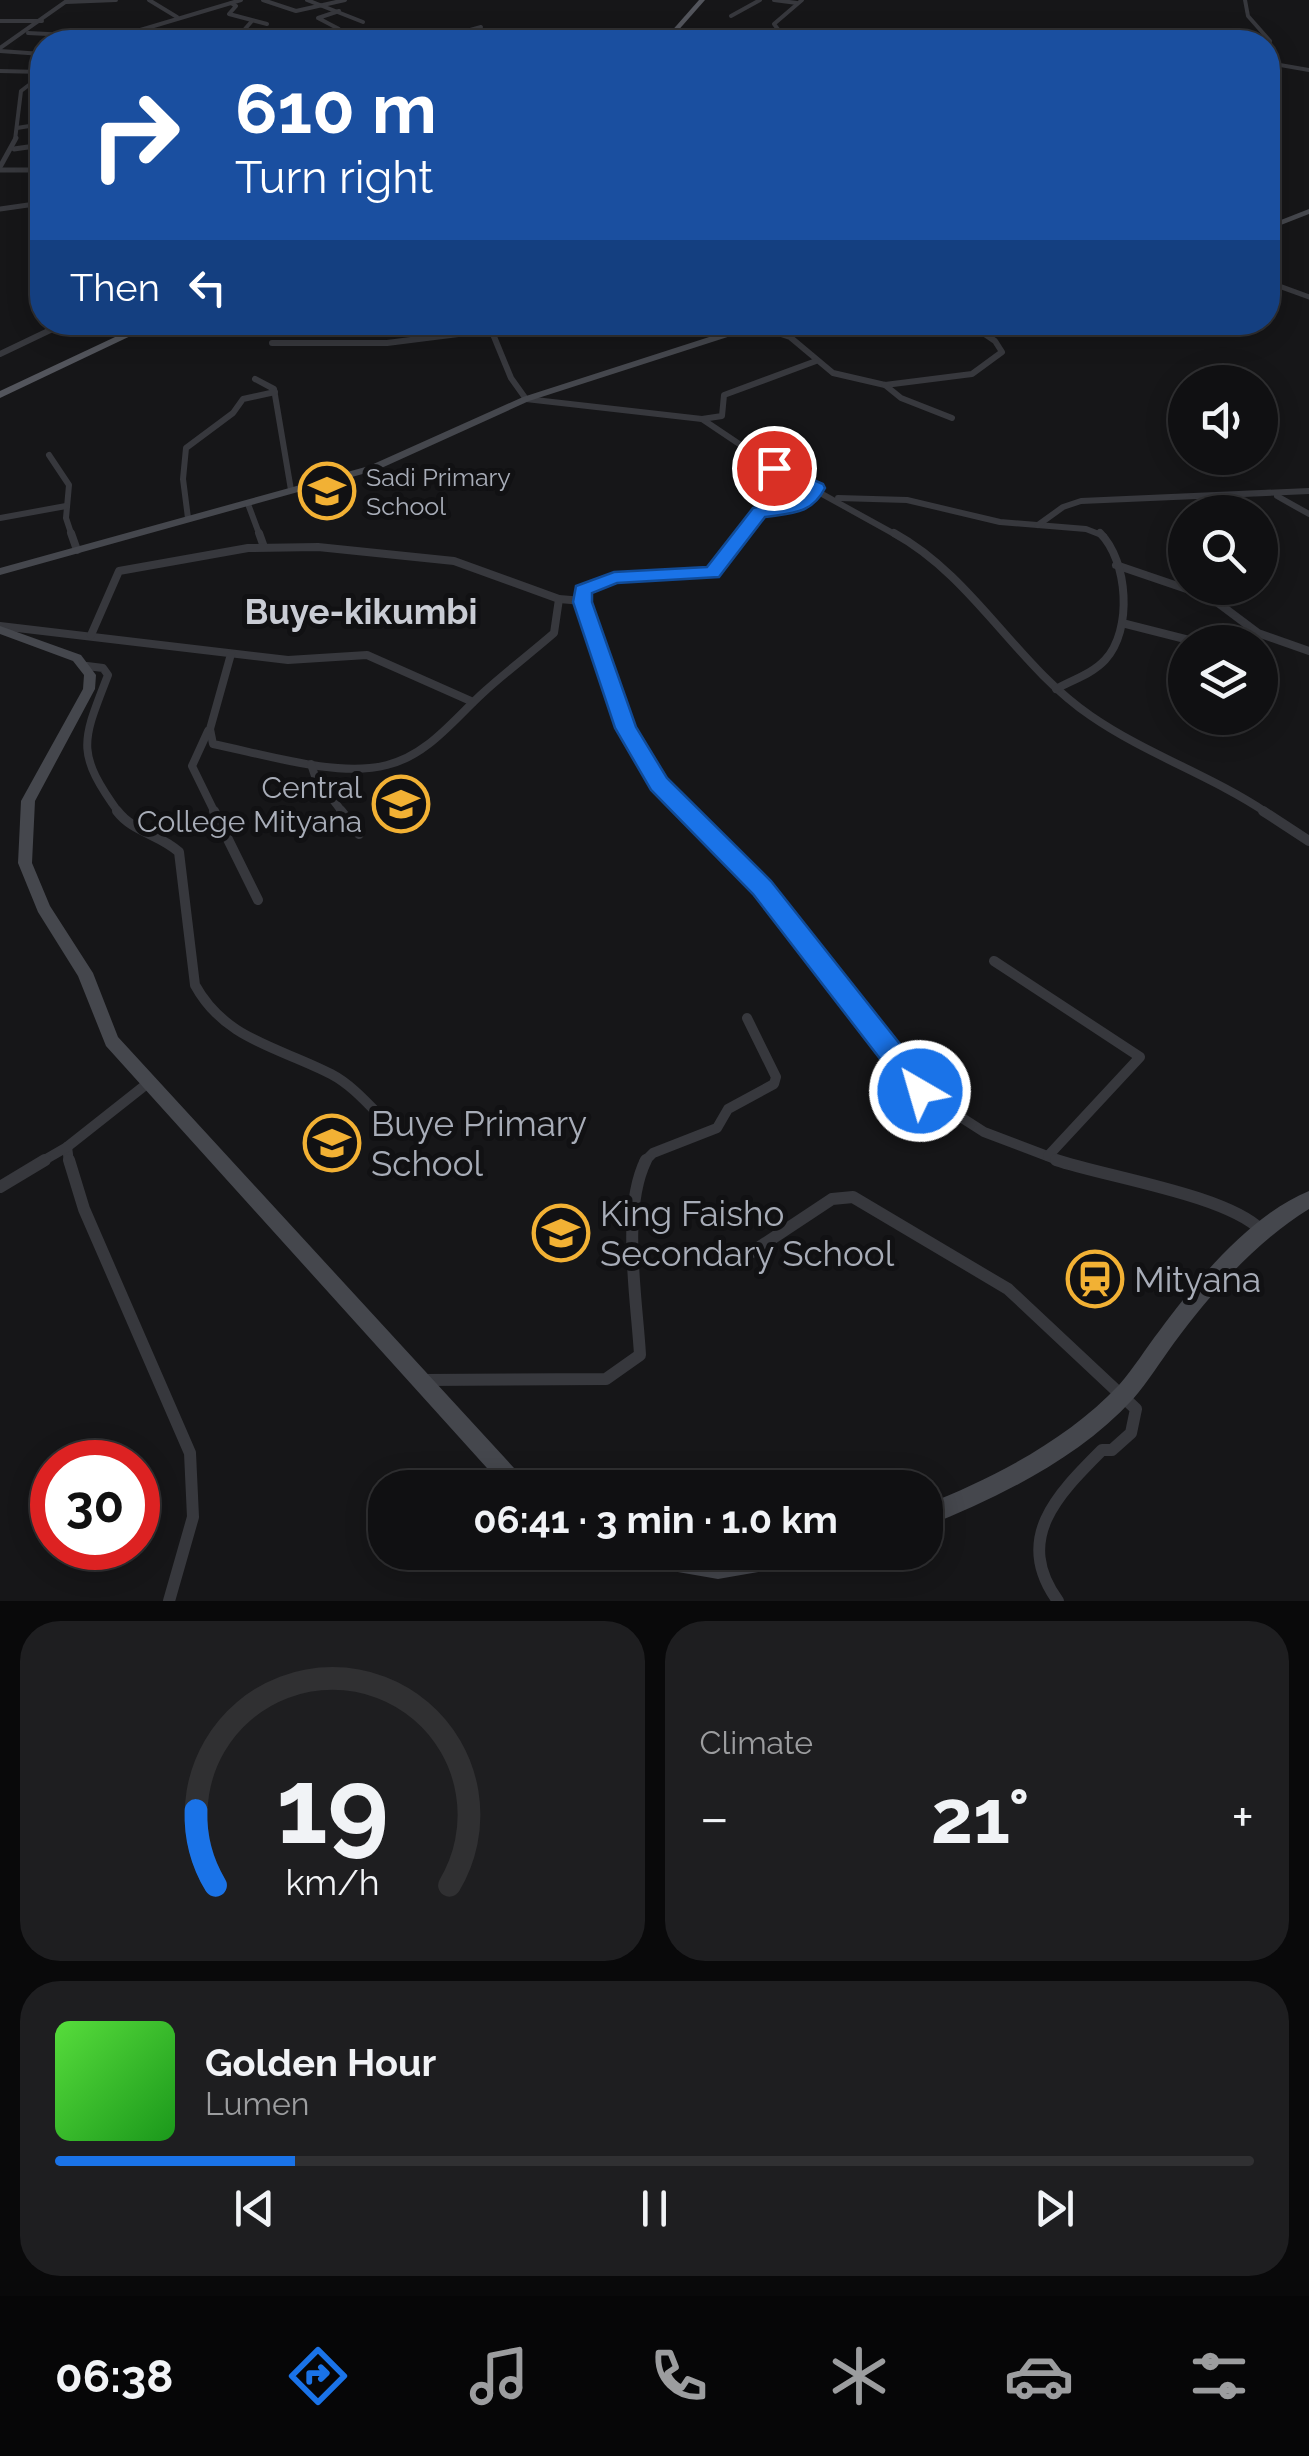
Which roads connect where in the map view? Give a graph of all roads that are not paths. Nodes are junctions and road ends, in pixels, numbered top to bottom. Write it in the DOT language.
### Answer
graph roads {
  1 [pos="116,0"];
  2 [pos="149,0"];
  3 [pos="241,0"];
  4 [pos="263,0"];
  5 [pos="306,0"];
  6 [pos="345,0"];
  7 [pos="702,0"];
  8 [pos="760,0"];
  9 [pos="774,0"];
  10 [pos="1244,0"];
  11 [pos="67,1"];
  12 [pos="231,2"];
  13 [pos="799,2"];
  14 [pos="325,4"];
  15 [pos="339,11"];
  16 [pos="6,14"];
  17 [pos="731,16"];
  18 [pos="177,17"];
  19 [pos="0,19"];
  20 [pos="252,21"];
  21 [pos="42,22"];
  22 [pos="363,22"];
  23 [pos="267,24"];
  24 [pos="481,26"];
  25 [pos="339,28"];
  26 [pos="133,30"];
  27 [pos="244,30"];
  28 [pos="468,30"];
  29 [pos="677,30"];
  30 [pos="779,30"];
  31 [pos="1260,30"];
  32 [pos="0,50"];
  33 [pos="30,53"];
  34 [pos="1280,65"];
  35 [pos="1309,70"];
  36 [pos="0,71"];
  37 [pos="30,73"];
  38 [pos="30,82"];
  39 [pos="24,86"];
  40 [pos="30,86"];
  41 [pos="30,126"];
  42 [pos="17,128"];
  43 [pos="30,147"];
  44 [pos="14,149"];
  45 [pos="0,168"];
  46 [pos="30,169"];
  47 [pos="30,205"];
  48 [pos="0,209"];
  49 [pos="1309,210"];
  50 [pos="1280,223"];
  51 [pos="1280,286"];
  52 [pos="1309,296"];
  53 [pos="40,335"];
  54 [pos="127,335"];
  55 [pos="438,335"];
  56 [pos="492,335"];
  57 [pos="720,335"];
  58 [pos="784,335"];
  59 [pos="987,335"];
  60 [pos="272,343"];
  61 [pos="0,354"];
  62 [pos="816,361"];
  63 [pos="255,379"];
  64 [pos="886,384"];
  65 [pos="274,392"];
  66 [pos="0,395"];
  67 [pos="526,399"];
  68 [pos="952,418"];
  69 [pos="702,419"];
  70 [pos="49,455"];
  71 [pos="817,488"];
  72 [pos="291,490"];
  73 [pos="1309,492"];
  74 [pos="1274,495"];
  75 [pos="1278,497"];
  76 [pos="835,498"];
  77 [pos="1168,498"];
  78 [pos="248,504"];
  79 [pos="66,506"];
  80 [pos="1309,514"];
  81 [pos="0,518"];
  82 [pos="188,518"];
  83 [pos="1038,525"];
  84 [pos="264,547"];
  85 [pos="76,550"];
  86 [pos="1116,566"];
  87 [pos="0,572"];
  88 [pos="583,596"];
  89 [pos="559,600"];
  90 [pos="1122,623"];
  91 [pos="0,628"];
  92 [pos="91,634"];
  93 [pos="1168,635"];
  94 [pos="1309,651"];
  95 [pos="231,654"];
  96 [pos="87,666"];
  97 [pos="1056,688"];
  98 [pos="473,702"];
  99 [pos="210,729"];
  100 [pos="311,764"];
  101 [pos="360,834"];
  102 [pos="1309,841"];
  103 [pos="258,900"];
  104 [pos="994,961"];
  105 [pos="748,1018"];
  106 [pos="148,1083"];
  107 [pos="385,1120"];
  108 [pos="68,1147"];
  109 [pos="1048,1156"];
  110 [pos="0,1186"];
  111 [pos="1309,1199"];
  112 [pos="1261,1230"];
  113 [pos="752,1252"];
  114 [pos="420,1380"];
  115 [pos="1122,1396"];
  116 [pos="502,1470"];
  117 [pos="943,1510"];
  118 [pos="169,1601"];
  119 [pos="1058,1601"];
  1 -- 11 [label="street"];
  2 -- 18 [label="street"];
  3 -- 12 [label="street"];
  4 -- 14 [label="street"];
  5 -- 14 [label="street"];
  6 -- 14 [label="street"];
  7 -- 29 [label="main road"];
  8 -- 17 [label="street"];
  9 -- 13 [label="street"];
  10 -- 31 [label="street"];
  11 -- 21 [label="street"];
  12 -- 18 [label="street"];
  12 -- 20 [label="street"];
  13 -- 30 [label="street"];
  14 -- 15 [label="street"];
  15 -- 22 [label="street"];
  15 -- 25 [label="street"];
  16 -- 19 [label="street"];
  18 -- 26 [label="street"];
  19 -- 21 [label="street"];
  20 -- 23 [label="street"];
  20 -- 27 [label="street"];
  21 -- 32 [label="street"];
  24 -- 28 [label="street"];
  32 -- 33 [label="street"];
  34 -- 35 [label="street"];
  36 -- 37 [label="street"];
  38 -- 39 [label="street"];
  39 -- 40 [label="street"];
  39 -- 42 [label="street"];
  41 -- 42 [label="street"];
  42 -- 44 [label="street"];
  43 -- 44 [label="street"];
  44 -- 45 [label="street"];
  45 -- 46 [label="street"];
  47 -- 48 [label="street"];
  49 -- 50 [label="main road"];
  51 -- 52 [label="street"];
  53 -- 61 [label="street"];
  54 -- 66 [label="main road"];
  55 -- 60 [label="street"];
  56 -- 67 [label="street"];
  57 -- 67 [label="main road"];
  58 -- 62 [label="street"];
  59 -- 64 [label="street"];
  62 -- 64 [label="street"];
  62 -- 69 [label="street"];
  63 -- 65 [label="street"];
  64 -- 68 [label="street"];
  65 -- 72 [label="street"];
  65 -- 82 [label="street"];
  67 -- 69 [label="street"];
  67 -- 72 [label="main road"];
  69 -- 71 [label="street"];
  70 -- 79 [label="street"];
  71 -- 76 [label="street"];
  71 -- 88 [label="street"];
  72 -- 78 [label="main road"];
  73 -- 74 [label="street"];
  75 -- 80 [label="street"];
  76 -- 83 [label="street"];
  76 -- 97 [label="street"];
  77 -- 83 [label="street"];
  78 -- 82 [label="main road"];
  78 -- 84 [label="street"];
  79 -- 81 [label="street"];
  79 -- 85 [label="street"];
  82 -- 85 [label="main road"];
  83 -- 86 [label="street"];
  84 -- 89 [label="street"];
  84 -- 92 [label="street"];
  85 -- 87 [label="main road"];
  86 -- 90 [label="street"];
  86 -- 94 [label="street"];
  88 -- 89 [label="street"];
  88 -- 109 [label="street"];
  89 -- 98 [label="street"];
  90 -- 93 [label="street"];
  90 -- 97 [label="street"];
  91 -- 92 [label="street"];
  91 -- 96 [label="main road"];
  92 -- 95 [label="street"];
  95 -- 98 [label="street"];
  95 -- 99 [label="street"];
  96 -- 106 [label="main road"];
  96 -- 107 [label="street"];
  97 -- 102 [label="street"];
  98 -- 100 [label="street"];
  99 -- 100 [label="street"];
  99 -- 103 [label="street"];
  100 -- 101 [label="street"];
  104 -- 109 [label="street"];
  105 -- 114 [label="street"];
  106 -- 108 [label="street"];
  106 -- 114 [label="main road"];
  108 -- 110 [label="street"];
  108 -- 118 [label="street"];
  109 -- 112 [label="street"];
  111 -- 112 [label="main road"];
  112 -- 115 [label="main road"];
  113 -- 115 [label="street"];
  114 -- 116 [label="main road"];
  115 -- 117 [label="main road"];
  115 -- 119 [label="street"];
}
